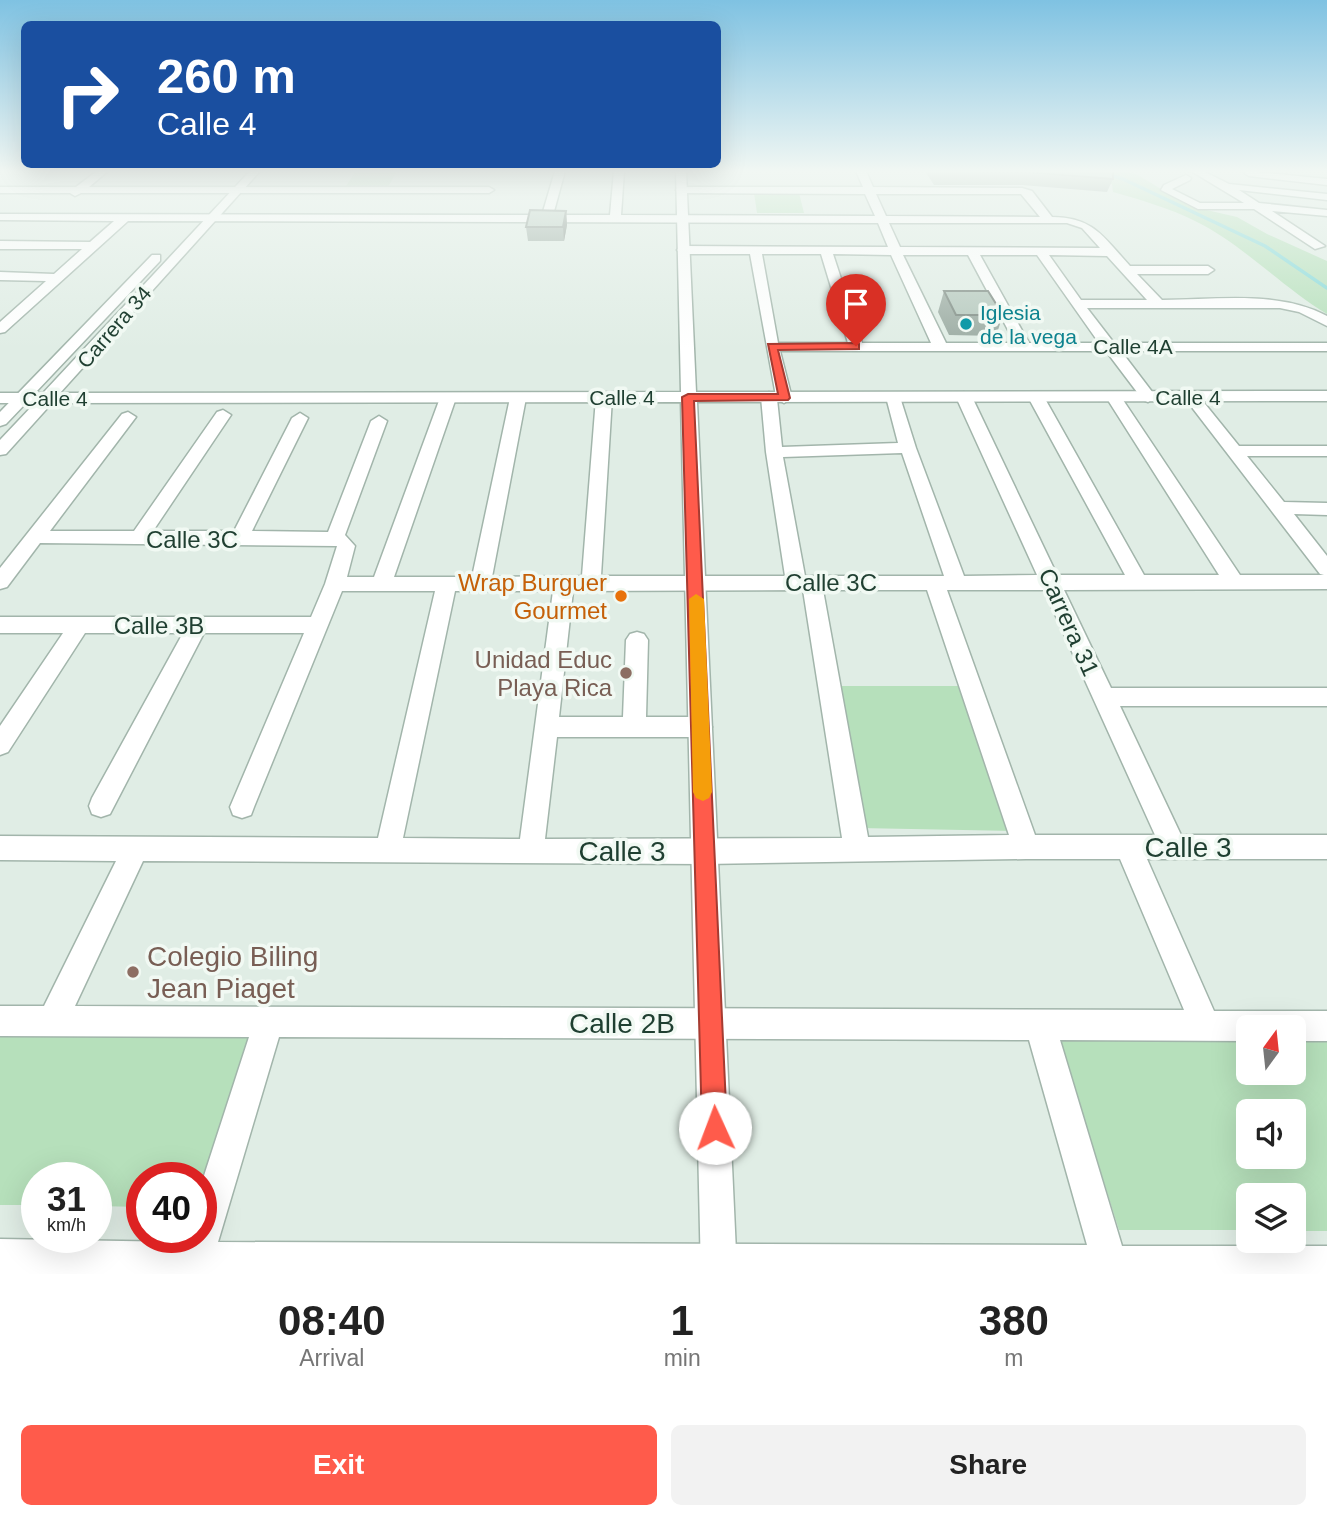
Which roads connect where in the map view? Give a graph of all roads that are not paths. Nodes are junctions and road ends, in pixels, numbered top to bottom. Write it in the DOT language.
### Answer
graph roads {
  1 [pos="110,230"];
  2 [pos="182,230"];
  3 [pos="187,230"];
  4 [pos="682,230"];
  5 [pos="887,230"];
  6 [pos="1090,230"];
  7 [pos="1295,230"];
  8 [pos="0,245"];
  9 [pos="93,246"];
  10 [pos="1319,246"];
  11 [pos="683,250"];
  12 [pos="755,250"];
  13 [pos="826,250"];
  14 [pos="895,250"];
  15 [pos="971,250"];
  16 [pos="1040,251"];
  17 [pos="1110,252"];
  18 [pos="1126,270"];
  19 [pos="1208,270"];
  20 [pos="0,276"];
  21 [pos="57,278"];
  22 [pos="1077,304"];
  23 [pos="1159,305"];
  24 [pos="0,310"];
  25 [pos="21,310"];
  26 [pos="1327,322"];
  27 [pos="0,329"];
  28 [pos="856,346"];
  29 [pos="940,346"];
  30 [pos="1024,346"];
  31 [pos="1108,346"];
  32 [pos="1327,346"];
  33 [pos="772,347"];
  34 [pos="604,397"];
  35 [pos="688,397"];
  36 [pos="777,397"];
  37 [pos="894,397"];
  38 [pos="964,397"];
  39 [pos="1036,397"];
  40 [pos="1114,397"];
  41 [pos="1149,397"];
  42 [pos="1192,397"];
  43 [pos="1327,397"];
  44 [pos="0,398"];
  45 [pos="22,398"];
  46 [pos="49,398"];
  47 [pos="448,398"];
  48 [pos="518,398"];
  49 [pos="223,415"];
  50 [pos="128,417"];
  51 [pos="300,418"];
  52 [pos="0,421"];
  53 [pos="379,421"];
  54 [pos="908,448"];
  55 [pos="0,450"];
  56 [pos="1327,451"];
  57 [pos="774,452"];
  58 [pos="1235,452"];
  59 [pos="1280,508"];
  60 [pos="1327,509"];
  61 [pos="35,537"];
  62 [pos="139,538"];
  63 [pos="239,539"];
  64 [pos="341,542"];
  65 [pos="1327,569"];
  66 [pos="0,582"];
  67 [pos="564,582"];
  68 [pos="591,582"];
  69 [pos="696,582"];
  70 [pos="804,582"];
  71 [pos="945,582"];
  72 [pos="1052,582"];
  73 [pos="1138,582"];
  74 [pos="1234,582"];
  75 [pos="1327,582"];
  76 [pos="335,583"];
  77 [pos="382,583"];
  78 [pos="447,583"];
  79 [pos="481,583"];
  80 [pos="0,625"];
  81 [pos="79,625"];
  82 [pos="198,625"];
  83 [pos="318,625"];
  84 [pos="637,640"];
  85 [pos="1102,697"];
  86 [pos="1327,697"];
  87 [pos="545,727"];
  88 [pos="634,727"];
  89 [pos="700,727"];
  90 [pos="0,745"];
  91 [pos="101,806"];
  92 [pos="242,807"];
  93 [pos="1026,846"];
  94 [pos="1128,847"];
  95 [pos="1174,847"];
  96 [pos="1327,847"];
  97 [pos="0,848"];
  98 [pos="135,849"];
  99 [pos="857,849"];
  100 [pos="388,850"];
  101 [pos="531,850"];
  102 [pos="705,852"];
  103 [pos="0,1021"];
  104 [pos="53,1021"];
  105 [pos="268,1023"];
  106 [pos="712,1023"];
  107 [pos="1040,1025"];
  108 [pos="1206,1026"];
  109 [pos="1327,1026"];
  110 [pos="0,1257"];
  111 [pos="195,1260"];
  112 [pos="1109,1262"];
  113 [pos="1327,1264"];
  114 [pos="719,1267"];
  115 [pos="1267,1269"];
  1 -- 9 [label="street"];
  2 -- 45 [label="street, Carrera 34"];
  3 -- 46 [label="street, Carrera 34"];
  4 -- 11 [label="street"];
  5 -- 14 [label="street"];
  6 -- 17 [label="street"];
  7 -- 10 [label="street"];
  8 -- 9 [label="street"];
  9 -- 21 [label="street"];
  11 -- 12 [label="street"];
  11 -- 35 [label="street"];
  12 -- 13 [label="street"];
  12 -- 33 [label="street"];
  13 -- 14 [label="street"];
  13 -- 28 [label="street"];
  14 -- 15 [label="street"];
  14 -- 29 [label="street"];
  15 -- 16 [label="street"];
  15 -- 30 [label="street"];
  16 -- 17 [label="street"];
  16 -- 22 [label="street"];
  17 -- 18 [label="street"];
  18 -- 19 [label="street"];
  18 -- 23 [label="street"];
  20 -- 21 [label="street"];
  21 -- 25 [label="street"];
  22 -- 23 [label="street"];
  22 -- 31 [label="street"];
  23 -- 26 [label="street"];
  24 -- 25 [label="street"];
  25 -- 27 [label="street"];
  28 -- 29 [label="street, Calle 4A"];
  28 -- 33 [label="street, Calle 4A"];
  29 -- 30 [label="street, Calle 4A"];
  30 -- 31 [label="street, Calle 4A"];
  31 -- 32 [label="street, Calle 4A"];
  31 -- 41 [label="street"];
  33 -- 36 [label="street"];
  34 -- 35 [label="street, Calle 4"];
  34 -- 48 [label="street, Calle 4"];
  34 -- 68 [label="street"];
  35 -- 36 [label="street, Calle 4"];
  35 -- 69 [label="street"];
  36 -- 37 [label="street, Calle 4"];
  36 -- 57 [label="street"];
  37 -- 38 [label="street, Calle 4"];
  37 -- 54 [label="street"];
  38 -- 39 [label="street, Calle 4"];
  38 -- 72 [label="street, Carrera 31"];
  39 -- 40 [label="street, Calle 4"];
  39 -- 73 [label="street"];
  40 -- 41 [label="street, Calle 4"];
  40 -- 74 [label="street"];
  41 -- 42 [label="street, Calle 4"];
  42 -- 43 [label="street, Calle 4"];
  42 -- 58 [label="street"];
  44 -- 45 [label="street, Calle 4"];
  45 -- 46 [label="street, Calle 4"];
  45 -- 52 [label="street, Carrera 34"];
  46 -- 47 [label="street, Calle 4"];
  46 -- 55 [label="street, Carrera 34"];
  47 -- 48 [label="street, Calle 4"];
  47 -- 77 [label="street"];
  48 -- 79 [label="street"];
  49 -- 62 [label="street"];
  50 -- 61 [label="street"];
  51 -- 63 [label="street"];
  53 -- 64 [label="street"];
  54 -- 57 [label="street"];
  54 -- 71 [label="street"];
  56 -- 58 [label="street"];
  57 -- 70 [label="street"];
  58 -- 59 [label="street"];
  59 -- 60 [label="street"];
  59 -- 65 [label="street"];
  61 -- 62 [label="street, Calle 3C"];
  61 -- 66 [label="street"];
  62 -- 63 [label="street, Calle 3C"];
  63 -- 64 [label="street, Calle 3C"];
  64 -- 76 [label="street"];
  67 -- 68 [label="street, Calle 3C"];
  67 -- 79 [label="street, Calle 3C"];
  67 -- 87 [label="street"];
  68 -- 69 [label="street, Calle 3C"];
  69 -- 70 [label="street, Calle 3C"];
  69 -- 89 [label="street"];
  70 -- 71 [label="street, Calle 3C"];
  70 -- 99 [label="street"];
  71 -- 72 [label="street, Calle 3C"];
  71 -- 93 [label="street"];
  72 -- 73 [label="street, Calle 3C"];
  72 -- 85 [label="street, Carrera 31"];
  73 -- 74 [label="street, Calle 3C"];
  74 -- 75 [label="street, Calle 3C"];
  76 -- 77 [label="street, Calle 3C"];
  76 -- 83 [label="street"];
  77 -- 78 [label="street, Calle 3C"];
  78 -- 79 [label="street, Calle 3C"];
  78 -- 100 [label="street"];
  80 -- 81 [label="street, Calle 3B"];
  81 -- 82 [label="street, Calle 3B"];
  81 -- 90 [label="street"];
  82 -- 83 [label="street, Calle 3B"];
  82 -- 91 [label="street"];
  83 -- 92 [label="street"];
  84 -- 88 [label="street"];
  85 -- 86 [label="street"];
  85 -- 95 [label="street, Carrera 31"];
  87 -- 88 [label="street"];
  87 -- 101 [label="street"];
  88 -- 89 [label="street"];
  89 -- 102 [label="street"];
  93 -- 94 [label="street, Calle 3"];
  93 -- 99 [label="street, Calle 3"];
  94 -- 95 [label="street, Calle 3"];
  94 -- 108 [label="street"];
  95 -- 96 [label="street, Calle 3"];
  97 -- 98 [label="street, Calle 3"];
  98 -- 100 [label="street, Calle 3"];
  98 -- 104 [label="street"];
  99 -- 102 [label="street, Calle 3"];
  100 -- 101 [label="street, Calle 3"];
  101 -- 102 [label="street, Calle 3"];
  102 -- 106 [label="street"];
  103 -- 104 [label="street, Calle 2B"];
  104 -- 105 [label="street, Calle 2B"];
  105 -- 106 [label="street, Calle 2B"];
  105 -- 111 [label="street"];
  106 -- 107 [label="street, Calle 2B"];
  106 -- 114 [label="street"];
  107 -- 108 [label="street, Calle 2B"];
  107 -- 112 [label="street"];
  108 -- 109 [label="street, Calle 2B"];
  110 -- 111 [label="street"];
  111 -- 114 [label="street"];
  112 -- 114 [label="street"];
  112 -- 115 [label="street"];
  113 -- 115 [label="street"];
}
